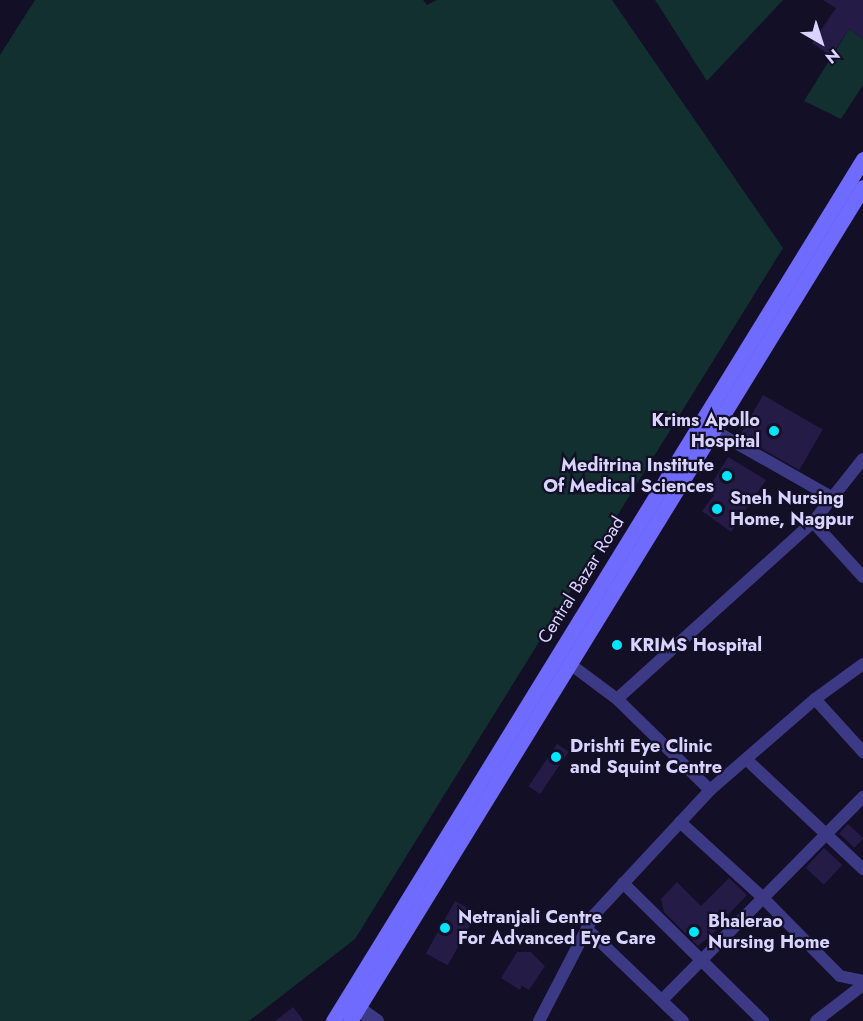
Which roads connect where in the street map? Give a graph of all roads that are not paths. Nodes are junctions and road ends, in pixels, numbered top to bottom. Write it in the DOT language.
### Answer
graph roads {
  1 [pos="863,159"];
  2 [pos="863,187"];
  3 [pos="713,430"];
  4 [pos="861,467"];
  5 [pos="833,498"];
  6 [pos="813,522"];
  7 [pos="863,577"];
  8 [pos="570,664"];
  9 [pos="863,664"];
  10 [pos="617,699"];
  11 [pos="815,699"];
  12 [pos="863,752"];
  13 [pos="746,759"];
  14 [pos="710,790"];
  15 [pos="863,797"];
  16 [pos="680,822"];
  17 [pos="823,835"];
  18 [pos="863,869"];
  19 [pos="623,883"];
  20 [pos="762,897"];
  21 [pos="587,928"];
  22 [pos="700,961"];
  23 [pos="863,983"];
  24 [pos="662,1000"];
  25 [pos="352,1004"];
  26 [pos="333,1021"];
  27 [pos="350,1021"];
  28 [pos="376,1021"];
  29 [pos="539,1021"];
  30 [pos="683,1021"];
  31 [pos="763,1021"];
  32 [pos="816,1021"];
  1 -- 25 [label="main road, Central Bazar Road"];
  2 -- 3 [label="main road, Central Bazar Road"];
  3 -- 5 [label="street"];
  3 -- 8 [label="main road, Central Bazar Road"];
  4 -- 5 [label="street"];
  5 -- 6 [label="street"];
  6 -- 7 [label="street"];
  6 -- 10 [label="street"];
  8 -- 10 [label="street"];
  8 -- 25 [label="main road, Central Bazar Road"];
  9 -- 11 [label="street"];
  10 -- 14 [label="street"];
  11 -- 12 [label="street"];
  11 -- 13 [label="street"];
  13 -- 14 [label="street"];
  13 -- 17 [label="street"];
  14 -- 16 [label="street"];
  15 -- 17 [label="street"];
  16 -- 19 [label="street"];
  16 -- 20 [label="street"];
  17 -- 18 [label="street"];
  17 -- 20 [label="street"];
  19 -- 21 [label="street"];
  19 -- 22 [label="street"];
  20 -- 22 [label="street"];
  20 -- 23 [label="street"];
  21 -- 24 [label="street"];
  21 -- 29 [label="street"];
  22 -- 24 [label="street"];
  22 -- 31 [label="street"];
  23 -- 32 [label="street"];
  24 -- 30 [label="street"];
  25 -- 26 [label="main road, Central Bazar Road"];
  25 -- 27 [label="main road, Central Bazar Road"];
  25 -- 28 [label="street"];
}
